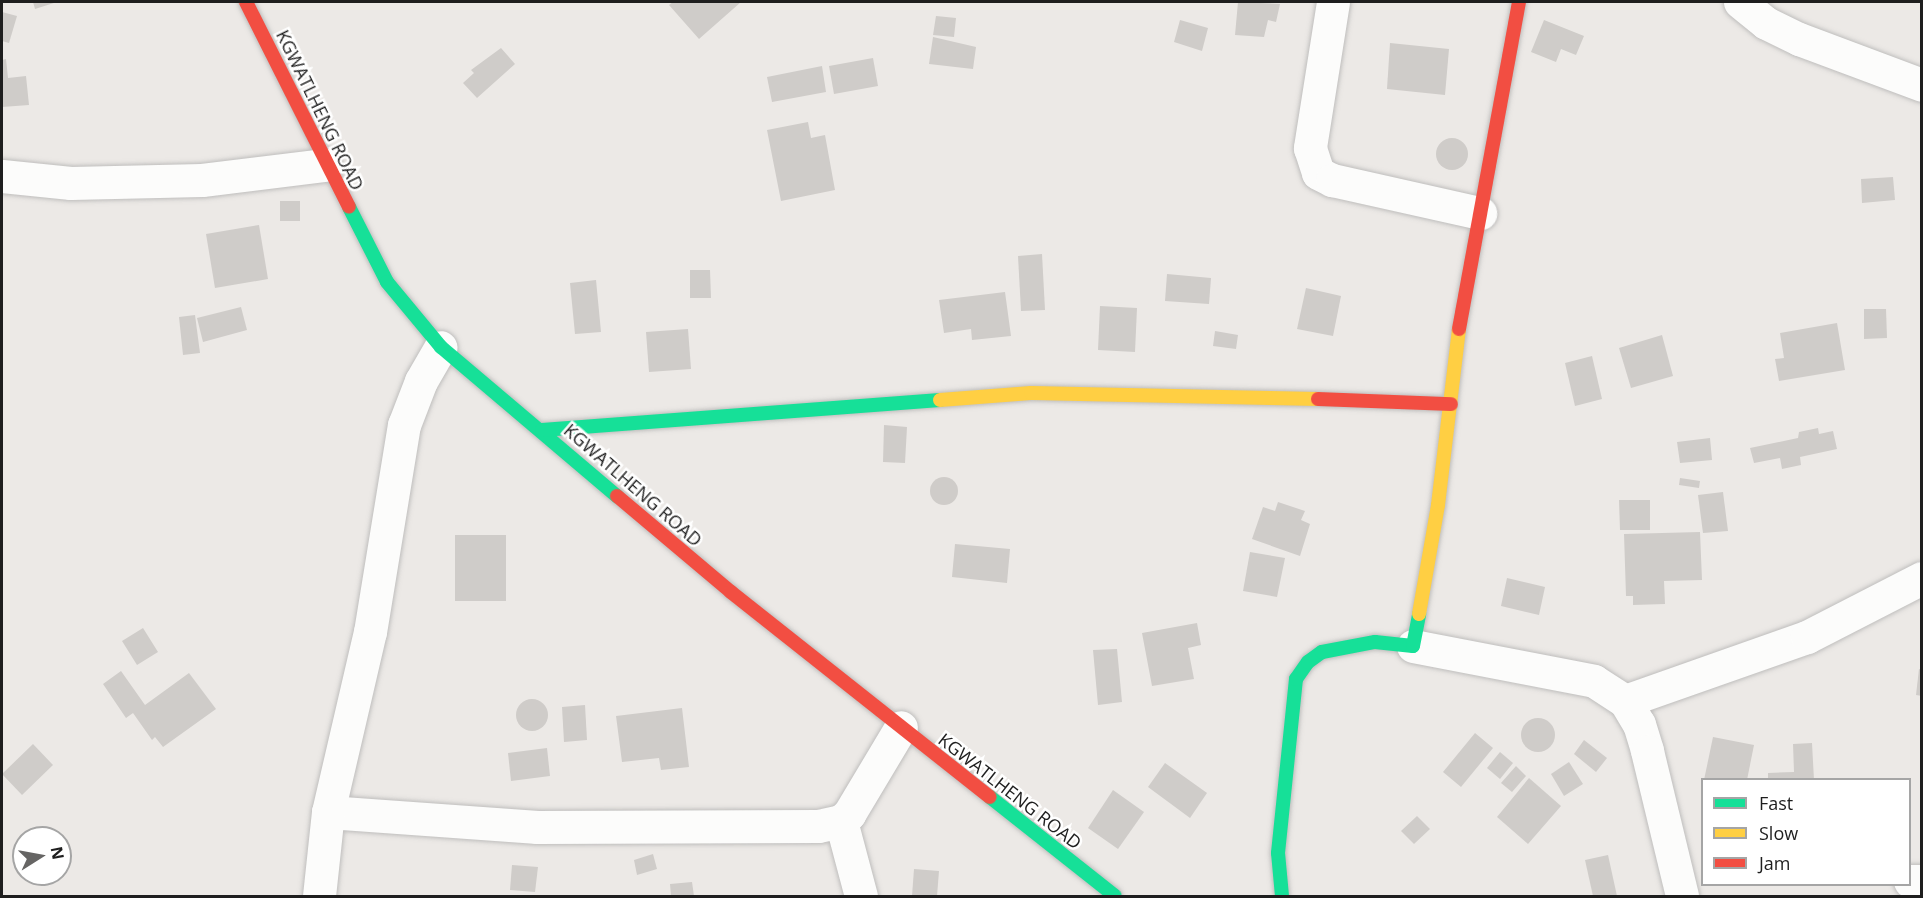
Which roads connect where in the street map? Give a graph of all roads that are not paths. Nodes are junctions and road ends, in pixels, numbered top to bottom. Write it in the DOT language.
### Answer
graph roads {
  1 [pos="246,2"];
  2 [pos="1334,2"];
  3 [pos="1519,2"];
  4 [pos="1740,2"];
  5 [pos="1922,85"];
  6 [pos="325,165"];
  7 [pos="2,176"];
  8 [pos="1480,213"];
  9 [pos="441,347"];
  10 [pos="1450,404"];
  11 [pos="542,430"];
  12 [pos="1922,578"];
  13 [pos="1413,646"];
  14 [pos="1625,701"];
  15 [pos="901,728"];
  16 [pos="328,812"];
  17 [pos="841,821"];
  18 [pos="1688,888"];
  19 [pos="319,897"];
  20 [pos="861,897"];
  21 [pos="1115,897"];
  22 [pos="1282,897"];
  1 -- 6 [label="street, KGWATLHENG ROAD"];
  2 -- 8 [label="street"];
  3 -- 8 [label="street"];
  4 -- 5 [label="street"];
  6 -- 7 [label="street"];
  6 -- 9 [label="street, KGWATLHENG ROAD"];
  8 -- 10 [label="street"];
  9 -- 11 [label="street, KGWATLHENG ROAD"];
  9 -- 16 [label="street"];
  10 -- 11 [label="street"];
  10 -- 13 [label="street"];
  11 -- 15 [label="street, KGWATLHENG ROAD"];
  12 -- 14 [label="street"];
  13 -- 14 [label="street"];
  13 -- 22 [label="street"];
  14 -- 18 [label="street"];
  15 -- 17 [label="street"];
  15 -- 21 [label="street, KGWATLHENG ROAD"];
  16 -- 17 [label="street"];
  16 -- 19 [label="street"];
  17 -- 20 [label="street"];
}
